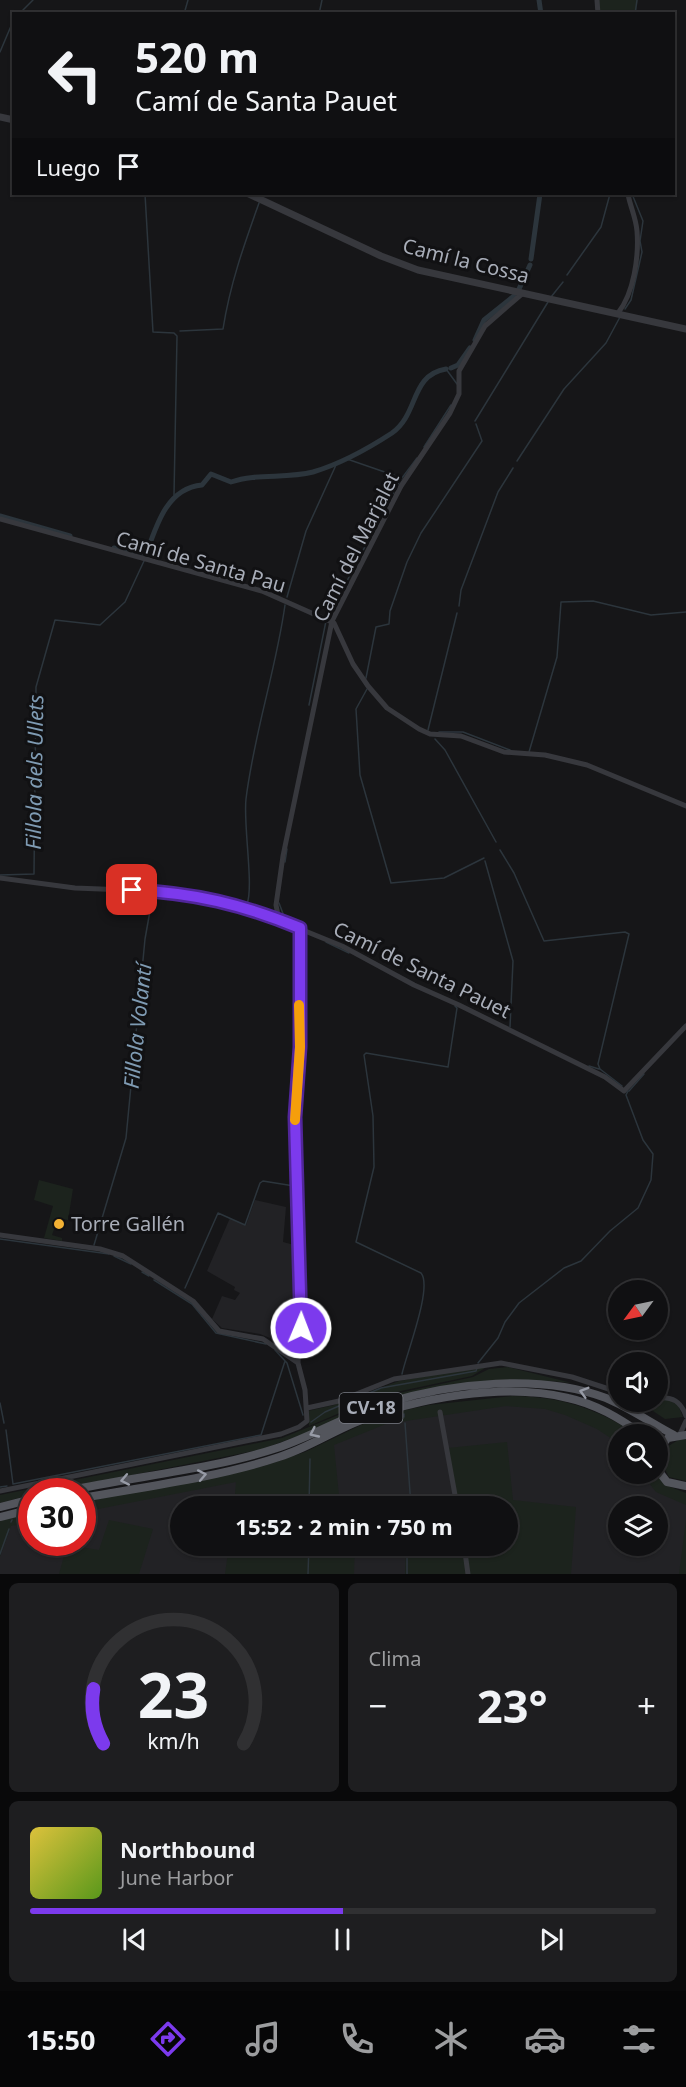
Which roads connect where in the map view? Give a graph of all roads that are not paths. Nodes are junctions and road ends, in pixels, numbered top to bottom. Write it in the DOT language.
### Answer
graph roads {
  1 [pos="251,195"];
  2 [pos="628,195"];
  3 [pos="523,293"];
  4 [pos="618,313"];
  5 [pos="686,329"];
  6 [pos="0,519"];
  7 [pos="332,621"];
  8 [pos="686,806"];
  9 [pos="0,878"];
  10 [pos="279,920"];
  11 [pos="300,928"];
  12 [pos="686,1026"];
  13 [pos="0,1235"];
  14 [pos="298,1363"];
  15 [pos="608,1389"];
  16 [pos="668,1397"];
  17 [pos="307,1408"];
  18 [pos="440,1412"];
  19 [pos="686,1416"];
  20 [pos="686,1421"];
  21 [pos="626,1424"];
  22 [pos="680,1435"];
  23 [pos="668,1482"];
  24 [pos="96,1485"];
  25 [pos="685,1487"];
  26 [pos="0,1491"];
  27 [pos="96,1495"];
  28 [pos="456,1496"];
  29 [pos="18,1502"];
  30 [pos="0,1506"];
  31 [pos="18,1512"];
  32 [pos="0,1517"];
  33 [pos="466,1556"];
  34 [pos="468,1574"];
  1 -- 3 [label="street, Camí la Cossa"];
  2 -- 4 [label="street"];
  3 -- 4 [label="street, Camí la Cossa"];
  3 -- 7 [label="street, Camí del Marjalet"];
  4 -- 5 [label="street, Camí la Cossa"];
  6 -- 7 [label="street, Camí de Santa Pau"];
  7 -- 8 [label="street"];
  7 -- 10 [label="street, Camí del Marjalet"];
  9 -- 10 [label="street, Camí de Santa Pauet"];
  10 -- 11 [label="street, Camí de Santa Pauet"];
  11 -- 12 [label="street, Camí de Santa Pauet"];
  11 -- 14 [label="street"];
  13 -- 14 [label="street"];
  14 -- 17 [label="street"];
  15 -- 17 [label="street"];
  16 -- 19 [label="street"];
  17 -- 26 [label="street"];
  18 -- 28 [label="street"];
  20 -- 22 [label="street"];
  27 -- 21 [label="main road, CV-18, one-way"];
  22 -- 24 [label="main road, CV-18, one-way"];
  23 -- 25 [label="main road"];
  29 -- 30 [label="main road"];
  31 -- 32 [label="main road"];
  33 -- 34 [label="street"];
}
